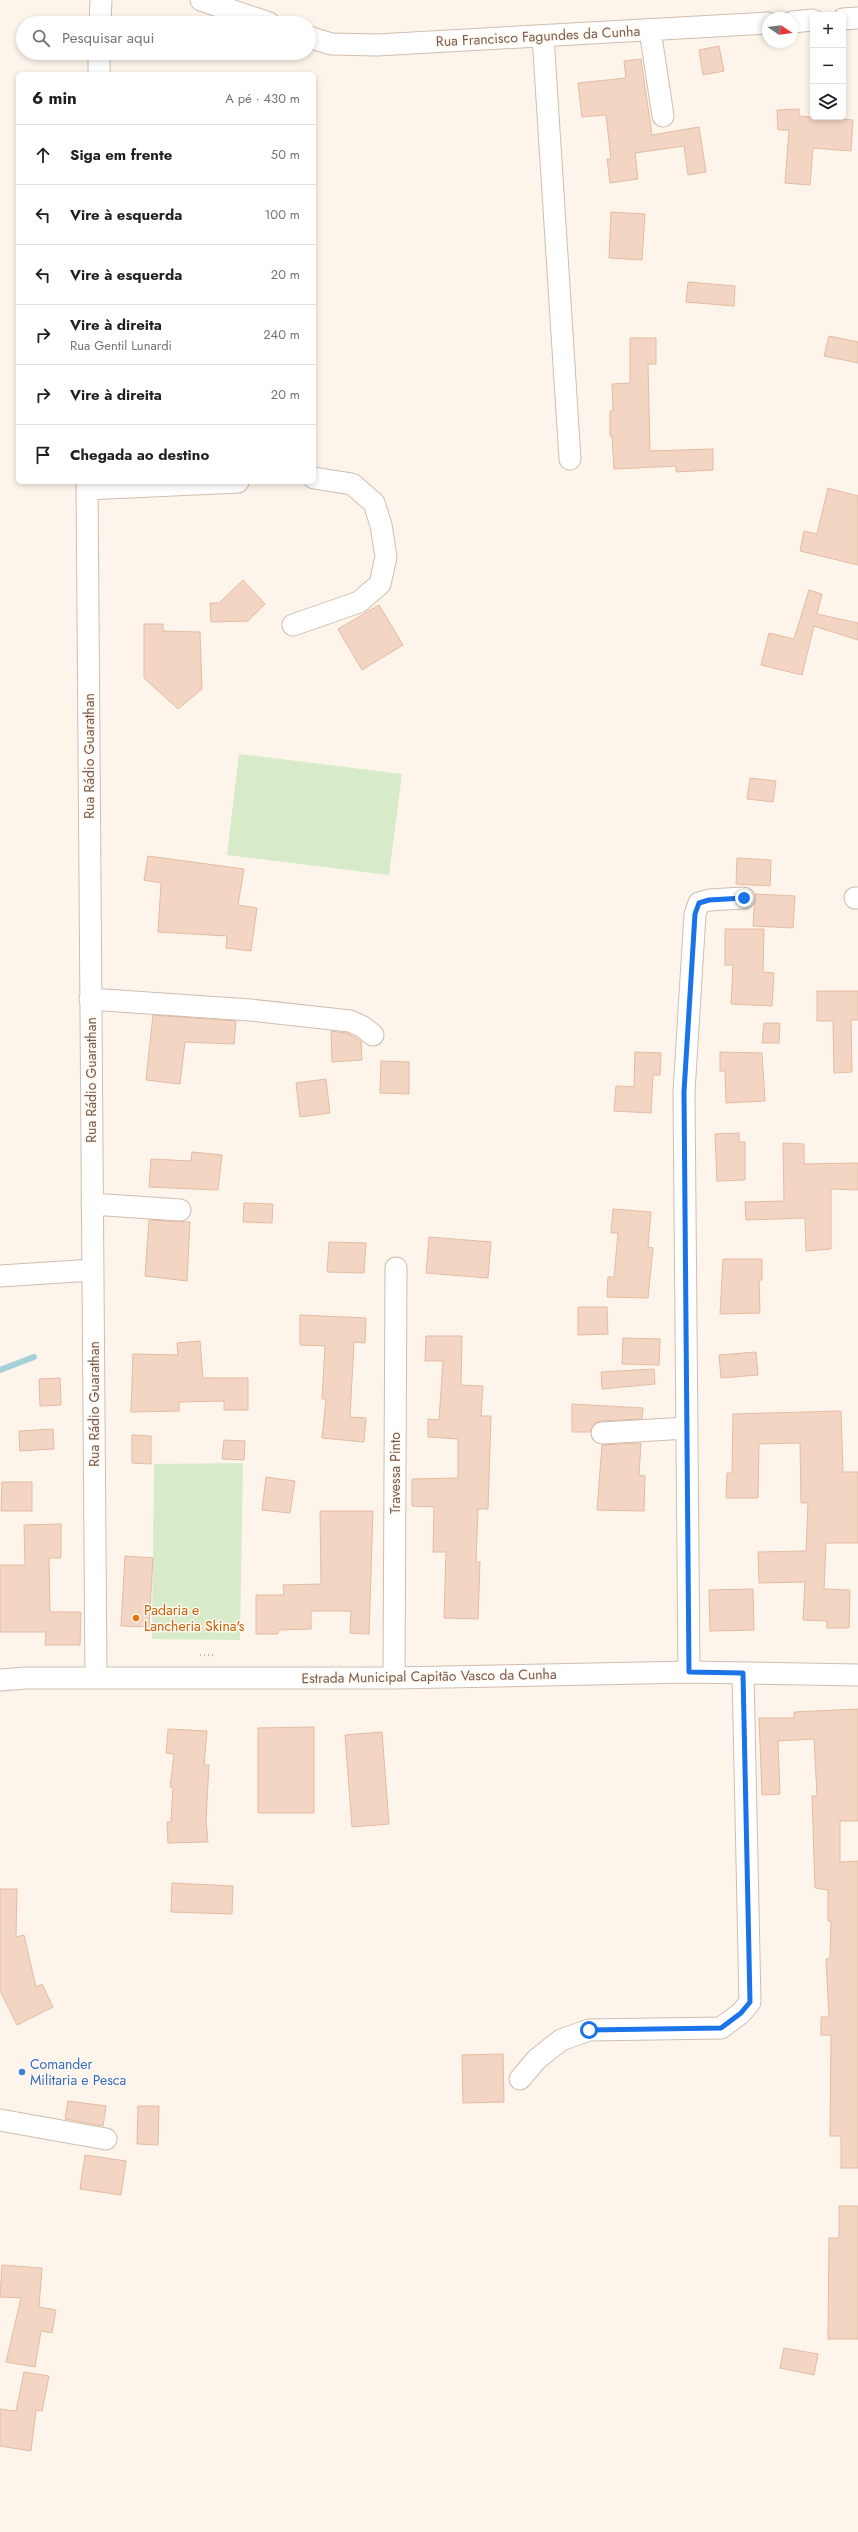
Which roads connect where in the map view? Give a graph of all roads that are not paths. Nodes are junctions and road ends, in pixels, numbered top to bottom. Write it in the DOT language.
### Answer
graph roads {
  1 [pos="101,0"];
  2 [pos="201,0"];
  3 [pos="100,16"];
  4 [pos="248,16"];
  5 [pos="858,18"];
  6 [pos="846,19"];
  7 [pos="810,20"];
  8 [pos="798,21"];
  9 [pos="762,23"];
  10 [pos="650,30"];
  11 [pos="543,36"];
  12 [pos="316,39"];
  13 [pos="99,60"];
  14 [pos="98,72"];
  15 [pos="663,116"];
  16 [pos="570,459"];
  17 [pos="316,478"];
  18 [pos="137,484"];
  19 [pos="87,485"];
  20 [pos="293,625"];
  21 [pos="744,898"];
  22 [pos="90,999"];
  23 [pos="373,1036"];
  24 [pos="92,1204"];
  25 [pos="180,1210"];
  26 [pos="396,1268"];
  27 [pos="93,1270"];
  28 [pos="0,1276"];
  29 [pos="687,1428"];
  30 [pos="602,1433"];
  31 [pos="689,1672"];
  32 [pos="743,1673"];
  33 [pos="858,1675"];
  34 [pos="96,1678"];
  35 [pos="394,1678"];
  36 [pos="0,1680"];
  37 [pos="520,2079"];
  38 [pos="0,2120"];
  39 [pos="106,2139"];
  1 -- 3 [label="street"];
  2 -- 4 [label="street"];
  5 -- 6 [label="street"];
  7 -- 8 [label="street"];
  9 -- 10 [label="street, Rua Francisco Fagundes da Cunha"];
  10 -- 11 [label="street, Rua Francisco Fagundes da Cunha"];
  10 -- 15 [label="street"];
  11 -- 12 [label="street, Rua Francisco Fagundes da Cunha"];
  11 -- 16 [label="street"];
  13 -- 14 [label="street"];
  17 -- 20 [label="street"];
  18 -- 19 [label="street"];
  19 -- 22 [label="street, Rua Rádio Guarathan"];
  21 -- 29 [label="street"];
  22 -- 23 [label="street"];
  22 -- 24 [label="street, Rua Rádio Guarathan"];
  24 -- 25 [label="street"];
  24 -- 27 [label="street, Rua Rádio Guarathan"];
  26 -- 35 [label="street, Travessa Pinto"];
  27 -- 28 [label="street"];
  27 -- 34 [label="street, Rua Rádio Guarathan"];
  29 -- 30 [label="street"];
  29 -- 31 [label="street"];
  31 -- 32 [label="street, Estrada Municipal Capitão Vasco da Cunha"];
  31 -- 35 [label="street, Estrada Municipal Capitão Vasco da Cunha"];
  32 -- 33 [label="street, Estrada Municipal Capitão Vasco da Cunha"];
  32 -- 37 [label="street"];
  34 -- 35 [label="street, Estrada Municipal Capitão Vasco da Cunha"];
  34 -- 36 [label="street, Estrada Municipal Capitão Vasco da Cunha"];
  38 -- 39 [label="street"];
}
